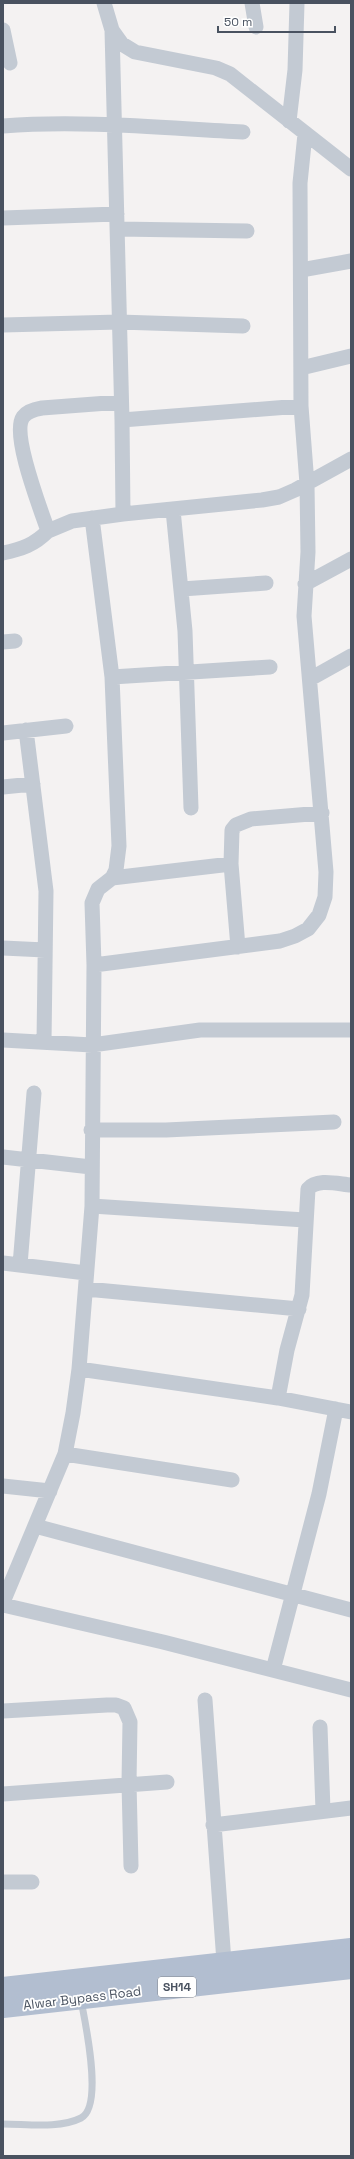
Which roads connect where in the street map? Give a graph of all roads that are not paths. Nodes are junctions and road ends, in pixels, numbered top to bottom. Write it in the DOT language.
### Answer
graph roads {
  1 [pos="104,3"];
  2 [pos="252,3"];
  3 [pos="297,3"];
  4 [pos="256,27"];
  5 [pos="3,30"];
  6 [pos="112,30"];
  7 [pos="10,63"];
  8 [pos="289,121"];
  9 [pos="113,125"];
  10 [pos="3,126"];
  11 [pos="243,132"];
  12 [pos="305,134"];
  13 [pos="351,169"];
  14 [pos="117,214"];
  15 [pos="3,218"];
  16 [pos="118,229"];
  17 [pos="247,231"];
  18 [pos="351,261"];
  19 [pos="301,270"];
  20 [pos="119,322"];
  21 [pos="3,325"];
  22 [pos="243,326"];
  23 [pos="351,356"];
  24 [pos="301,368"];
  25 [pos="121,402"];
  26 [pos="301,406"];
  27 [pos="122,420"];
  28 [pos="351,459"];
  29 [pos="307,484"];
  30 [pos="173,510"];
  31 [pos="123,514"];
  32 [pos="92,518"];
  33 [pos="48,531"];
  34 [pos="3,553"];
  35 [pos="351,559"];
  36 [pos="266,583"];
  37 [pos="305,584"];
  38 [pos="182,589"];
  39 [pos="351,656"];
  40 [pos="270,667"];
  41 [pos="187,672"];
  42 [pos="112,677"];
  43 [pos="310,679"];
  44 [pos="66,726"];
  45 [pos="26,730"];
  46 [pos="3,733"];
  47 [pos="33,784"];
  48 [pos="3,788"];
  49 [pos="191,808"];
  50 [pos="322,813"];
  51 [pos="231,864"];
  52 [pos="112,878"];
  53 [pos="238,947"];
  54 [pos="3,948"];
  55 [pos="45,950"];
  56 [pos="94,965"];
  57 [pos="351,1030"];
  58 [pos="3,1040"];
  59 [pos="44,1042"];
  60 [pos="92,1045"];
  61 [pos="34,1093"];
  62 [pos="334,1122"];
  63 [pos="91,1130"];
  64 [pos="3,1157"];
  65 [pos="29,1159"];
  66 [pos="91,1167"];
  67 [pos="351,1185"];
  68 [pos="92,1206"];
  69 [pos="305,1220"];
  70 [pos="3,1263"];
  71 [pos="20,1265"];
  72 [pos="86,1273"];
  73 [pos="86,1289"];
  74 [pos="299,1309"];
  75 [pos="79,1369"];
  76 [pos="278,1398"];
  77 [pos="336,1409"];
  78 [pos="351,1412"];
  79 [pos="65,1454"];
  80 [pos="232,1480"];
  81 [pos="3,1486"];
  82 [pos="50,1491"];
  83 [pos="35,1526"];
  84 [pos="7,1582"];
  85 [pos="293,1596"];
  86 [pos="3,1602"];
  87 [pos="3,1605"];
  88 [pos="351,1610"];
  89 [pos="273,1670"];
  90 [pos="351,1690"];
  91 [pos="204,1700"];
  92 [pos="3,1711"];
  93 [pos="320,1727"];
  94 [pos="167,1782"];
  95 [pos="129,1783"];
  96 [pos="3,1794"];
  97 [pos="351,1808"];
  98 [pos="323,1810"];
  99 [pos="213,1825"];
  100 [pos="131,1866"];
  101 [pos="3,1882"];
  102 [pos="32,1882"];
  103 [pos="351,1949"];
  104 [pos="224,1962"];
  105 [pos="351,1968"];
  106 [pos="3,1988"];
  107 [pos="81,1998"];
  108 [pos="3,2007"];
  109 [pos="3,2124"];
  1 -- 6 [label="street"];
  2 -- 4 [label="street"];
  3 -- 8 [label="street"];
  5 -- 7 [label="street"];
  6 -- 8 [label="street"];
  6 -- 9 [label="street"];
  8 -- 12 [label="street"];
  9 -- 10 [label="street"];
  9 -- 11 [label="street"];
  9 -- 14 [label="street"];
  12 -- 13 [label="street"];
  12 -- 19 [label="street"];
  14 -- 15 [label="street"];
  14 -- 16 [label="street"];
  16 -- 17 [label="street"];
  16 -- 20 [label="street"];
  18 -- 19 [label="street"];
  19 -- 24 [label="street"];
  20 -- 21 [label="street"];
  20 -- 22 [label="street"];
  20 -- 25 [label="street"];
  23 -- 24 [label="street"];
  24 -- 26 [label="street"];
  25 -- 27 [label="street"];
  25 -- 33 [label="street"];
  26 -- 27 [label="street"];
  26 -- 29 [label="street"];
  27 -- 31 [label="street"];
  28 -- 29 [label="street"];
  29 -- 30 [label="street"];
  29 -- 37 [label="street"];
  30 -- 31 [label="street"];
  30 -- 38 [label="street"];
  31 -- 32 [label="street"];
  32 -- 33 [label="street"];
  32 -- 42 [label="street"];
  33 -- 34 [label="street"];
  35 -- 37 [label="street"];
  36 -- 38 [label="street"];
  37 -- 43 [label="street"];
  38 -- 41 [label="street"];
  39 -- 43 [label="street"];
  40 -- 41 [label="street"];
  41 -- 42 [label="street"];
  41 -- 49 [label="street"];
  42 -- 52 [label="street"];
  43 -- 50 [label="street"];
  44 -- 45 [label="street"];
  45 -- 46 [label="street"];
  45 -- 47 [label="street"];
  47 -- 48 [label="street"];
  47 -- 55 [label="street"];
  50 -- 51 [label="street"];
  50 -- 53 [label="street"];
  51 -- 52 [label="street"];
  51 -- 53 [label="street"];
  52 -- 56 [label="street"];
  53 -- 56 [label="street"];
  54 -- 55 [label="street"];
  55 -- 59 [label="street"];
  56 -- 60 [label="street"];
  57 -- 60 [label="street"];
  58 -- 59 [label="street"];
  59 -- 60 [label="street"];
  60 -- 63 [label="street"];
  61 -- 65 [label="street"];
  62 -- 63 [label="street"];
  63 -- 66 [label="street"];
  64 -- 65 [label="street"];
  65 -- 66 [label="street"];
  65 -- 71 [label="street"];
  66 -- 68 [label="street"];
  67 -- 69 [label="street"];
  68 -- 69 [label="street"];
  68 -- 72 [label="street"];
  69 -- 74 [label="street"];
  70 -- 71 [label="street"];
  71 -- 72 [label="street"];
  72 -- 73 [label="street"];
  73 -- 74 [label="street"];
  73 -- 75 [label="street"];
  74 -- 76 [label="street"];
  75 -- 76 [label="street"];
  75 -- 79 [label="street"];
  76 -- 77 [label="street"];
  77 -- 78 [label="street"];
  77 -- 85 [label="street"];
  79 -- 80 [label="street"];
  79 -- 82 [label="street"];
  81 -- 82 [label="street"];
  82 -- 83 [label="street"];
  83 -- 84 [label="street"];
  83 -- 85 [label="street"];
  84 -- 86 [label="street"];
  85 -- 88 [label="street"];
  85 -- 89 [label="street"];
  87 -- 89 [label="street"];
  89 -- 90 [label="street"];
  91 -- 99 [label="street"];
  92 -- 95 [label="street"];
  93 -- 98 [label="street"];
  94 -- 95 [label="street"];
  95 -- 96 [label="street"];
  95 -- 100 [label="street"];
  97 -- 98 [label="street"];
  98 -- 99 [label="street"];
  99 -- 104 [label="street"];
  101 -- 102 [label="street"];
  103 -- 104 [label="main road, Alwar Bypass Road / SH14"];
  104 -- 106 [label="main road, Alwar Bypass Road / SH14"];
  105 -- 107 [label="main road, Alwar Bypass Road / SH14"];
  107 -- 108 [label="main road, Alwar Bypass Road / SH14"];
  107 -- 109 [label="lane"];
}
